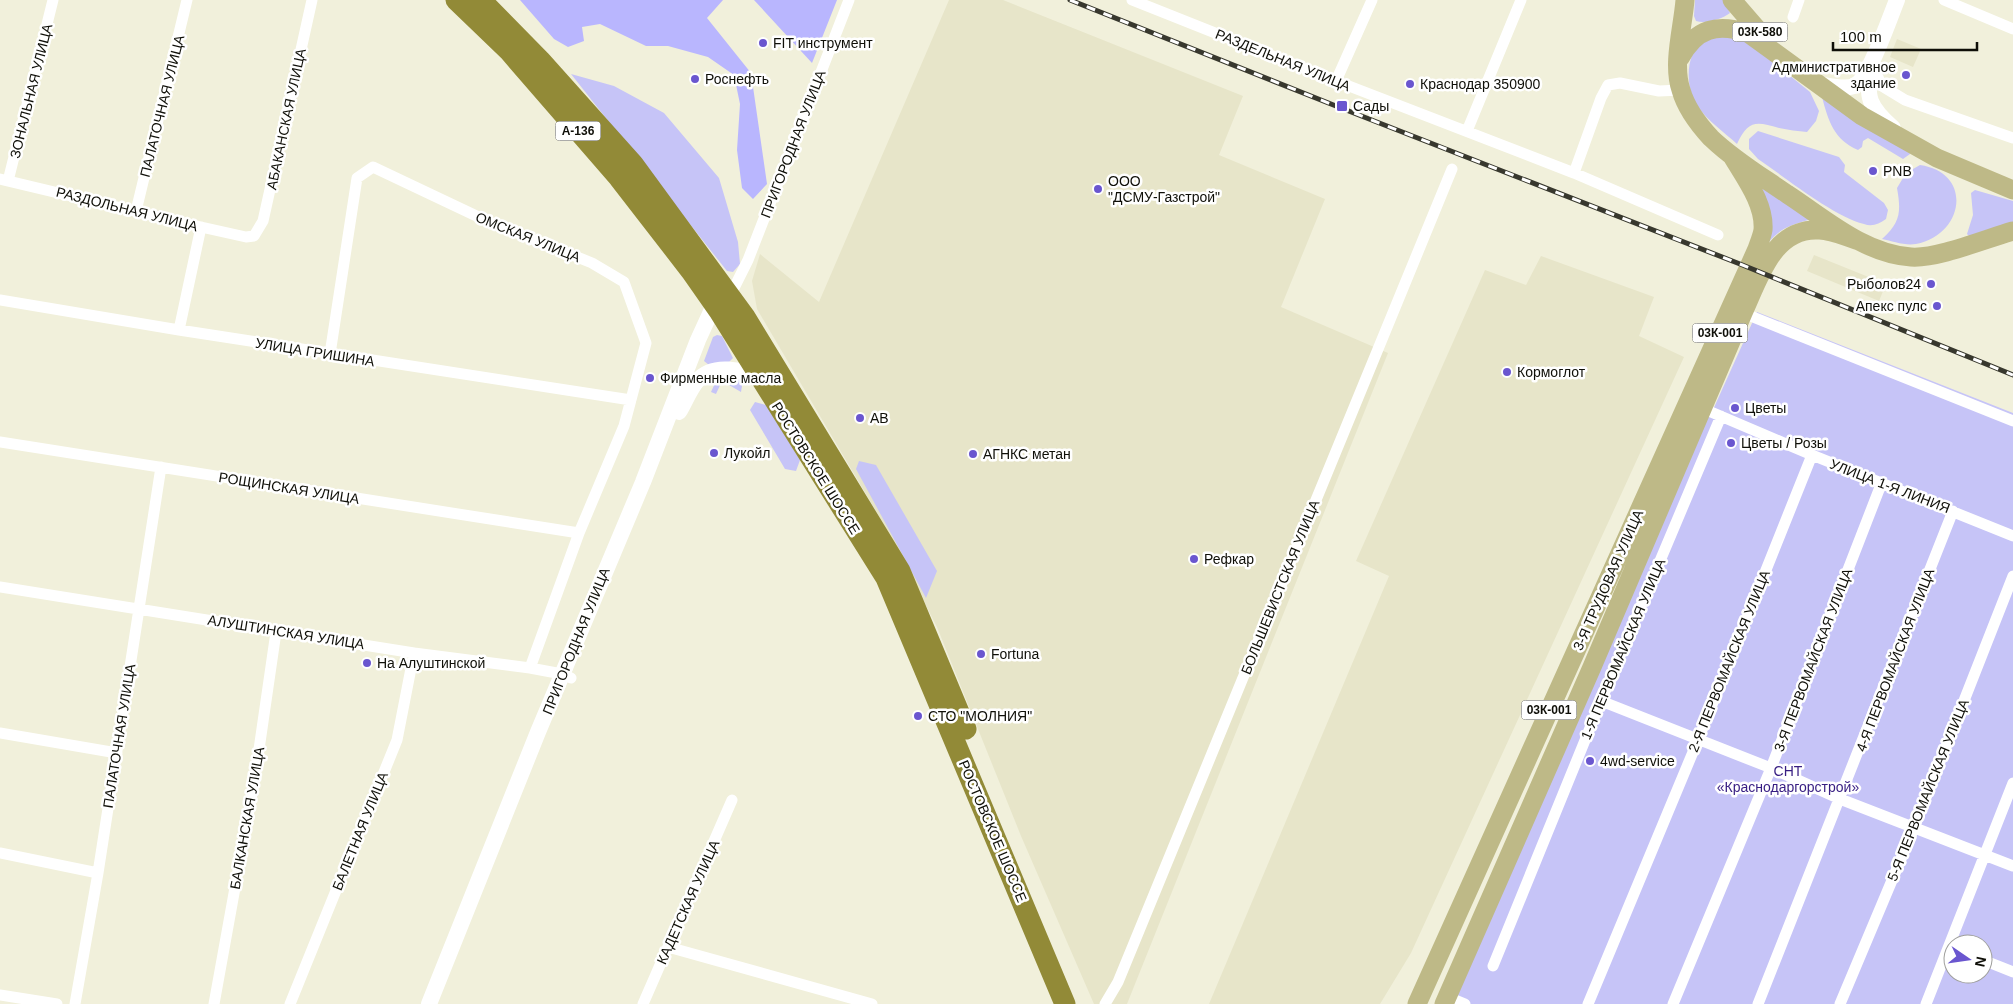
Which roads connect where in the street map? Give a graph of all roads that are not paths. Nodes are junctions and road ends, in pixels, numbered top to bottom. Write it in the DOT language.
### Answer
graph roads {
  1 [pos="53,0"];
  2 [pos="187,0"];
  3 [pos="312,0"];
  4 [pos="456,0"];
  5 [pos="481,0"];
  6 [pos="849,0"];
  7 [pos="1132,0"];
  8 [pos="1372,0"];
  9 [pos="1521,0"];
  10 [pos="1685,0"];
  11 [pos="1732,0"];
  12 [pos="1799,0"];
  13 [pos="1897,0"];
  14 [pos="1944,0"];
  15 [pos="1792,17"];
  16 [pos="2013,29"];
  17 [pos="1790,62"];
  18 [pos="1678,63"];
  19 [pos="1870,65"];
  20 [pos="1336,82"];
  21 [pos="1817,84"];
  22 [pos="1681,90"];
  23 [pos="1467,131"];
  24 [pos="2013,138"];
  25 [pos="1913,145"];
  26 [pos="1732,156"];
  27 [pos="1452,169"];
  28 [pos="1574,173"];
  29 [pos="4,180"];
  30 [pos="2013,190"];
  31 [pos="136,211"];
  32 [pos="201,227"];
  33 [pos="2013,231"];
  34 [pos="1718,235"];
  35 [pos="254,236"];
  36 [pos="1856,240"];
  37 [pos="725,297"];
  38 [pos="0,300"];
  39 [pos="1749,315"];
  40 [pos="179,330"];
  41 [pos="330,354"];
  42 [pos="761,379"];
  43 [pos="631,400"];
  44 [pos="680,412"];
  45 [pos="1712,412"];
  46 [pos="2013,422"];
  47 [pos="0,442"];
  48 [pos="1812,455"];
  49 [pos="161,467"];
  50 [pos="1882,482"];
  51 [pos="1953,511"];
  52 [pos="579,533"];
  53 [pos="2013,536"];
  54 [pos="2013,576"];
  55 [pos="0,587"];
  56 [pos="139,608"];
  57 [pos="276,632"];
  58 [pos="414,653"];
  59 [pos="530,668"];
  60 [pos="566,676"];
  61 [pos="1601,700"];
  62 [pos="0,733"];
  63 [pos="1698,740"];
  64 [pos="117,753"];
  65 [pos="1771,768"];
  66 [pos="2013,783"];
  67 [pos="1840,799"];
  68 [pos="732,800"];
  69 [pos="1914,828"];
  70 [pos="0,853"];
  71 [pos="1984,854"];
  72 [pos="2013,866"];
  73 [pos="98,873"];
  74 [pos="1955,934"];
  75 [pos="668,947"];
  76 [pos="1993,964"];
  77 [pos="1943,965"];
  78 [pos="1493,966"];
  79 [pos="2013,972"];
  80 [pos="0,995"];
  81 [pos="1452,1002"];
  82 [pos="57,1004"];
  83 [pos="75,1004"];
  84 [pos="214,1004"];
  85 [pos="290,1004"];
  86 [pos="429,1004"];
  87 [pos="440,1004"];
  88 [pos="644,1004"];
  89 [pos="872,1004"];
  90 [pos="1065,1004"];
  91 [pos="1078,1004"];
  92 [pos="1105,1004"];
  93 [pos="1417,1004"];
  94 [pos="1588,1004"];
  95 [pos="1673,1004"];
  96 [pos="1758,1004"];
  97 [pos="1840,1004"];
  98 [pos="1926,1004"];
  1 -- 29 [label="street, ЗОНАЛЬНАЯ УЛИЦА"];
  2 -- 31 [label="street, ПАЛАТОЧНАЯ УЛИЦА"];
  3 -- 35 [label="street, АБАКАНСКАЯ УЛИЦА"];
  4 -- 37 [label="highway, РОСТОВСКОЕ ШОССЕ / А-136"];
  5 -- 37 [label="highway, РОСТОВСКОЕ ШОССЕ / А-136"];
  6 -- 37 [label="street, ПРИГОРОДНАЯ УЛИЦА"];
  7 -- 20 [label="street, РАЗДЕЛЬНАЯ УЛИЦА"];
  8 -- 20 [label="street"];
  9 -- 23 [label="street"];
  10 -- 18 [label="main road"];
  11 -- 17 [label="main road, 03К-580"];
  12 -- 15 [label="street"];
  13 -- 19 [label="street"];
  14 -- 16 [label="street"];
  17 -- 18 [label="main road"];
  17 -- 21 [label="main road"];
  18 -- 22 [label="main road, 03К-001"];
  19 -- 21 [label="street"];
  19 -- 24 [label="street"];
  19 -- 25 [label="street"];
  20 -- 23 [label="street, РАЗДЕЛЬНАЯ УЛИЦА"];
  21 -- 25 [label="main road"];
  22 -- 26 [label="main road, 03К-001"];
  22 -- 28 [label="street"];
  23 -- 28 [label="street, РАЗДЕЛЬНАЯ УЛИЦА"];
  25 -- 30 [label="main road"];
  26 -- 36 [label="main road, 03К-001"];
  26 -- 93 [label="main road, 3-Я ТРУДОВАЯ УЛИЦА / 03К-001"];
  27 -- 92 [label="street, БОЛЬШЕВИСТСКАЯ УЛИЦА"];
  28 -- 34 [label="street, РАЗДЕЛЬНАЯ УЛИЦА"];
  29 -- 31 [label="street, РАЗДОЛЬНАЯ УЛИЦА"];
  31 -- 32 [label="street, РАЗДОЛЬНАЯ УЛИЦА"];
  32 -- 35 [label="street, РАЗДОЛЬНАЯ УЛИЦА"];
  32 -- 40 [label="street"];
  33 -- 36 [label="main road, 03К-001"];
  36 -- 39 [label="main road, 1-Я ПЕРВОМАЙСКАЯ УЛИЦА / 03К-001"];
  37 -- 42 [label="highway, РОСТОВСКОЕ ШОССЕ / А-136"];
  37 -- 44 [label="street, ПРИГОРОДНАЯ УЛИЦА"];
  37 -- 60 [label="street, ПРИГОРОДНАЯ УЛИЦА"];
  37 -- 91 [label="highway, РОСТОВСКОЕ ШОССЕ / А-136"];
  38 -- 40 [label="street, УЛИЦА ГРИШИНА"];
  39 -- 45 [label="main road, 1-Я ПЕРВОМАЙСКАЯ УЛИЦА / 03К-001"];
  39 -- 46 [label="street"];
  40 -- 41 [label="street, УЛИЦА ГРИШИНА"];
  41 -- 43 [label="street, УЛИЦА ГРИШИНА"];
  41 -- 43 [label="street, ОМСКАЯ УЛИЦА"];
  42 -- 44 [label="street"];
  42 -- 90 [label="highway, РОСТОВСКОЕ ШОССЕ / А-136"];
  43 -- 52 [label="street"];
  44 -- 60 [label="street, ПРИГОРОДНАЯ УЛИЦА"];
  45 -- 48 [label="street, УЛИЦА 1-Я ЛИНИЯ"];
  45 -- 61 [label="street, 1-Я ПЕРВОМАЙСКАЯ УЛИЦА"];
  45 -- 81 [label="main road, 3-Я ТРУДОВАЯ УЛИЦА / 03К-001"];
  47 -- 49 [label="street, РОЩИНСКАЯ УЛИЦА"];
  48 -- 50 [label="street, УЛИЦА 1-Я ЛИНИЯ"];
  48 -- 63 [label="street, 2-Я ПЕРВОМАЙСКАЯ УЛИЦА"];
  49 -- 52 [label="street, РОЩИНСКАЯ УЛИЦА"];
  49 -- 56 [label="street, ПАЛАТОЧНАЯ УЛИЦА"];
  50 -- 51 [label="street, УЛИЦА 1-Я ЛИНИЯ"];
  50 -- 65 [label="street, 3-Я ПЕРВОМАЙСКАЯ УЛИЦА"];
  51 -- 53 [label="street, УЛИЦА 1-Я ЛИНИЯ"];
  51 -- 67 [label="street, 4-Я ПЕРВОМАЙСКАЯ УЛИЦА"];
  52 -- 59 [label="street"];
  54 -- 69 [label="street, 5-Я ПЕРВОМАЙСКАЯ УЛИЦА"];
  55 -- 56 [label="street, АЛУШТИНСКАЯ УЛИЦА"];
  56 -- 57 [label="street, АЛУШТИНСКАЯ УЛИЦА"];
  56 -- 64 [label="street, ПАЛАТОЧНАЯ УЛИЦА"];
  57 -- 58 [label="street, АЛУШТИНСКАЯ УЛИЦА"];
  57 -- 84 [label="street, БАЛКАНСКАЯ УЛИЦА"];
  58 -- 59 [label="street, АЛУШТИНСКАЯ УЛИЦА"];
  58 -- 85 [label="street, БАЛЕТНАЯ УЛИЦА"];
  59 -- 60 [label="street, АЛУШТИНСКАЯ УЛИЦА"];
  60 -- 86 [label="street, ПРИГОРОДНАЯ УЛИЦА"];
  60 -- 87 [label="street, ПРИГОРОДНАЯ УЛИЦА"];
  61 -- 63 [label="street"];
  61 -- 78 [label="street, 1-Я ПЕРВОМАЙСКАЯ УЛИЦА"];
  62 -- 64 [label="street"];
  63 -- 65 [label="street"];
  63 -- 94 [label="street, 2-Я ПЕРВОМАЙСКАЯ УЛИЦА"];
  64 -- 73 [label="street, ПАЛАТОЧНАЯ УЛИЦА"];
  65 -- 67 [label="street"];
  65 -- 95 [label="street, 3-Я ПЕРВОМАЙСКАЯ УЛИЦА"];
  66 -- 71 [label="street"];
  67 -- 69 [label="street"];
  67 -- 96 [label="street, 4-Я ПЕРВОМАЙСКАЯ УЛИЦА"];
  68 -- 75 [label="street, КАДЕТСКАЯ УЛИЦА"];
  69 -- 71 [label="street"];
  69 -- 97 [label="street, 5-Я ПЕРВОМАЙСКАЯ УЛИЦА"];
  70 -- 73 [label="street"];
  71 -- 72 [label="street"];
  71 -- 74 [label="street"];
  73 -- 83 [label="street, ПАЛАТОЧНАЯ УЛИЦА"];
  75 -- 88 [label="street, КАДЕТСКАЯ УЛИЦА"];
  75 -- 89 [label="street"];
  76 -- 79 [label="street"];
  77 -- 98 [label="street"];
  80 -- 82 [label="street"];
}
